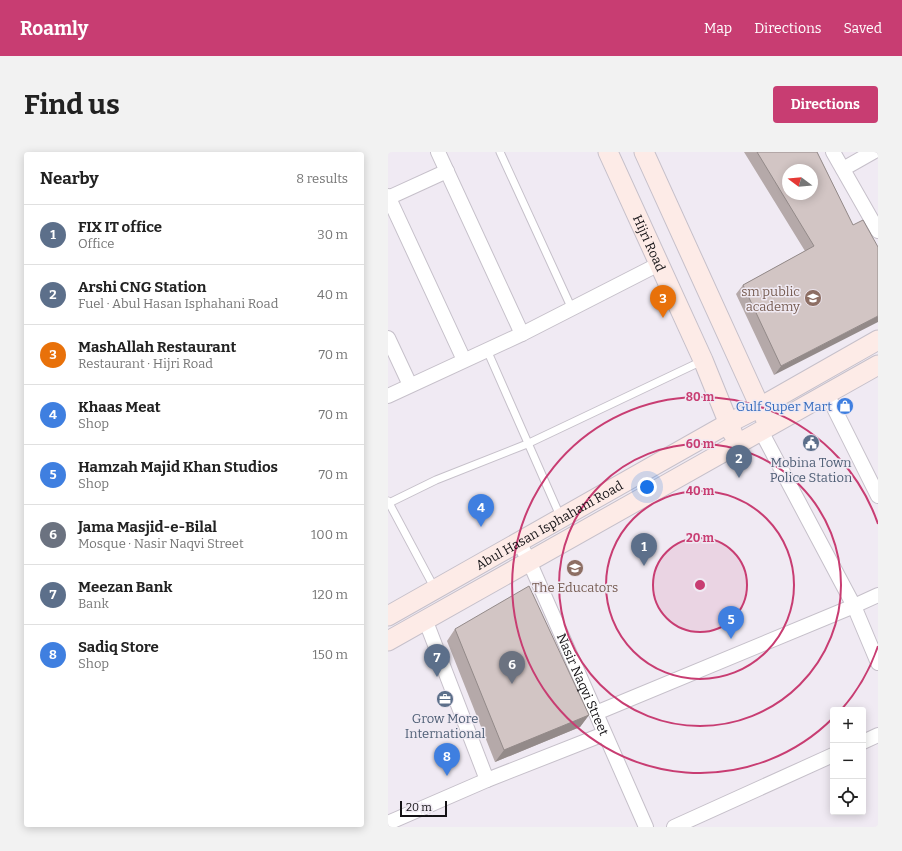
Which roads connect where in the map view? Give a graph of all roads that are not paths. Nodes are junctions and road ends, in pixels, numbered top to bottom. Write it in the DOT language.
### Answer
graph roads {
  1 [pos="438,152"];
  2 [pos="500,152"];
  3 [pos="608,152"];
  4 [pos="644,152"];
  5 [pos="834,152"];
  6 [pos="873,152"];
  7 [pos="843,169"];
  8 [pos="447,170"];
  9 [pos="388,197"];
  10 [pos="878,231"];
  11 [pos="659,264"];
  12 [pos="572,309"];
  13 [pos="522,334"];
  14 [pos="388,338"];
  15 [pos="878,340"];
  16 [pos="487,350"];
  17 [pos="464,360"];
  18 [pos="703,360"];
  19 [pos="878,365"];
  20 [pos="410,385"];
  21 [pos="827,394"];
  22 [pos="388,396"];
  23 [pos="760,407"];
  24 [pos="729,423"];
  25 [pos="765,429"];
  26 [pos="527,444"];
  27 [pos="738,444"];
  28 [pos="878,496"];
  29 [pos="388,502"];
  30 [pos="561,519"];
  31 [pos="519,542"];
  32 [pos="529,561"];
  33 [pos="435,590"];
  34 [pos="878,595"];
  35 [pos="854,606"];
  36 [pos="388,616"];
  37 [pos="425,620"];
  38 [pos="388,641"];
  39 [pos="878,663"];
  40 [pos="596,712"];
  41 [pos="604,734"];
  42 [pos="878,735"];
  43 [pos="866,741"];
  44 [pos="830,756"];
  45 [pos="487,780"];
  46 [pos="388,823"];
  47 [pos="646,827"];
  48 [pos="674,827"];
  1 -- 8 [label="street"];
  2 -- 12 [label="lane"];
  3 -- 11 [label="main road, Hijri Road"];
  4 -- 23 [label="main road"];
  5 -- 7 [label="street"];
  6 -- 7 [label="street"];
  7 -- 10 [label="street"];
  8 -- 9 [label="street"];
  8 -- 13 [label="street"];
  9 -- 17 [label="street"];
  11 -- 12 [label="street"];
  11 -- 18 [label="main road, Hijri Road"];
  12 -- 13 [label="street"];
  13 -- 16 [label="street"];
  14 -- 20 [label="street"];
  15 -- 23 [label="main road, Abul Hasan Isphahani Road"];
  16 -- 17 [label="street"];
  16 -- 26 [label="lane"];
  17 -- 20 [label="street"];
  18 -- 24 [label="main road, Hijri Road"];
  18 -- 26 [label="lane"];
  19 -- 21 [label="main road, Abul Hasan Isphahani Road"];
  20 -- 22 [label="street"];
  21 -- 25 [label="main road, Abul Hasan Isphahani Road"];
  21 -- 28 [label="street"];
  23 -- 24 [label="main road, Abul Hasan Isphahani Road"];
  23 -- 25 [label="main road"];
  24 -- 27 [label="main road, Hijri Road"];
  24 -- 30 [label="main road, Abul Hasan Isphahani Road"];
  25 -- 27 [label="main road, Abul Hasan Isphahani Road"];
  25 -- 35 [label="street"];
  26 -- 29 [label="lane"];
  26 -- 30 [label="lane"];
  27 -- 32 [label="main road, Abul Hasan Isphahani Road"];
  29 -- 33 [label="lane"];
  30 -- 31 [label="main road, Abul Hasan Isphahani Road"];
  31 -- 32 [label="street, Nasir Naqvi Street"];
  31 -- 33 [label="main road, Abul Hasan Isphahani Road"];
  32 -- 37 [label="main road, Abul Hasan Isphahani Road"];
  32 -- 40 [label="street, Nasir Naqvi Street"];
  33 -- 36 [label="main road, Abul Hasan Isphahani Road"];
  34 -- 35 [label="street"];
  35 -- 39 [label="street"];
  35 -- 40 [label="street"];
  37 -- 38 [label="main road, Abul Hasan Isphahani Road"];
  37 -- 45 [label="street"];
  40 -- 41 [label="street, Nasir Naqvi Street"];
  41 -- 45 [label="street"];
  41 -- 47 [label="street, Nasir Naqvi Street"];
  42 -- 43 [label="street"];
  44 -- 48 [label="street"];
  45 -- 46 [label="street"];
}
